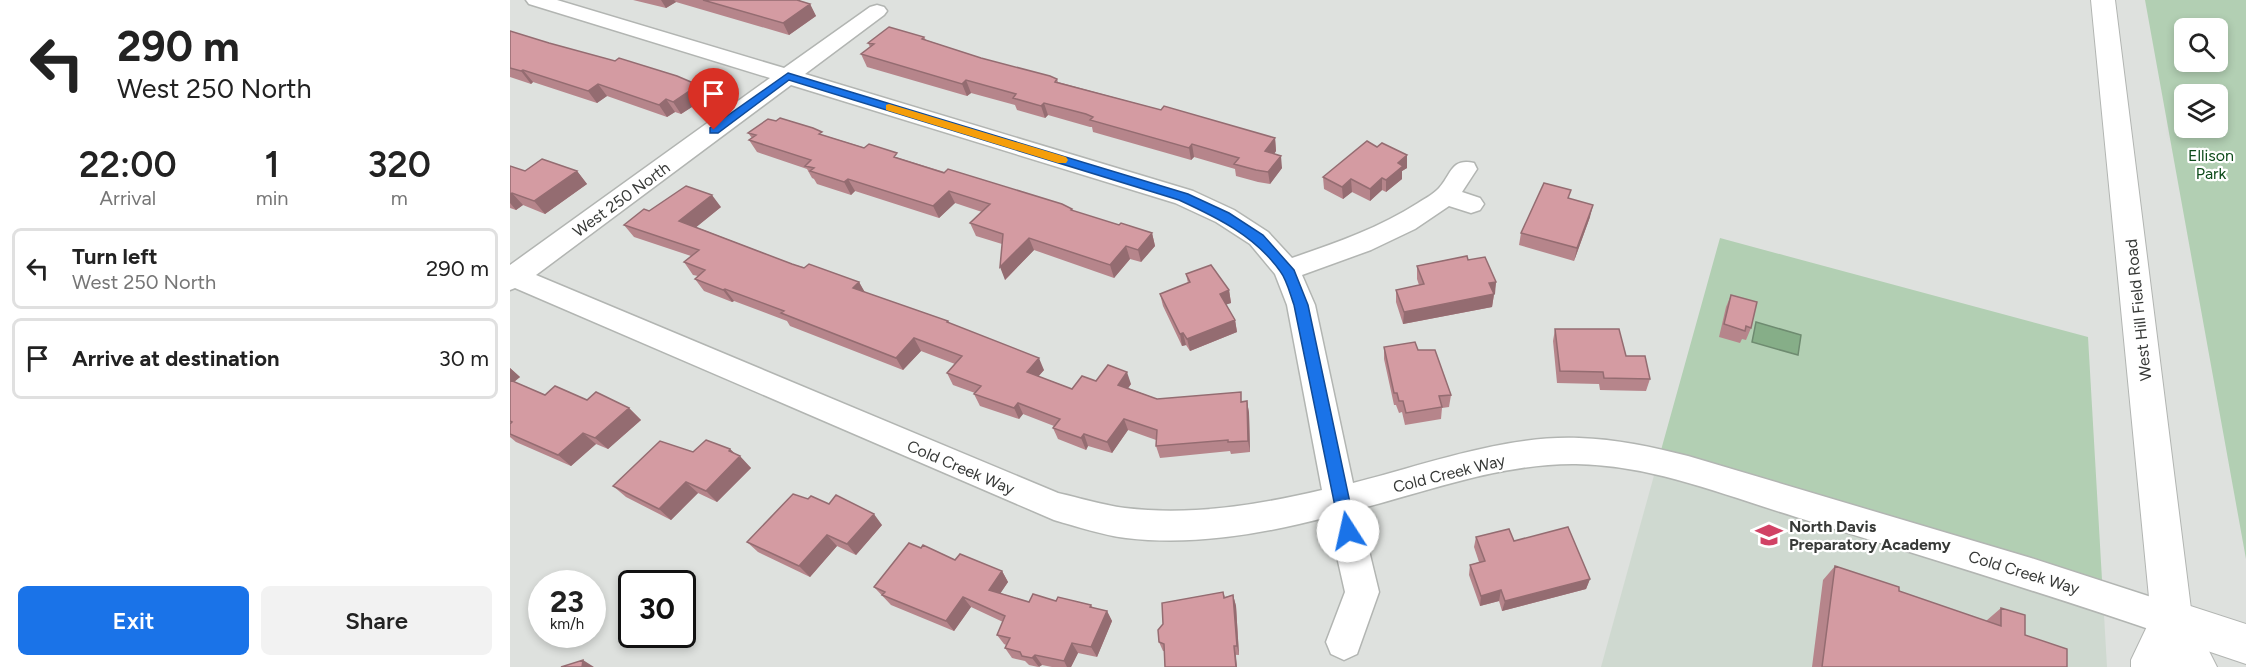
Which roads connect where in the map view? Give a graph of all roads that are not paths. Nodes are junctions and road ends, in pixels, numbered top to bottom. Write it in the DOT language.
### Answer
graph roads {
  1 [pos="536,0"];
  2 [pos="2103,0"];
  3 [pos="877,11"];
  4 [pos="788,76"];
  5 [pos="1465,169"];
  6 [pos="1446,196"];
  7 [pos="1471,204"];
  8 [pos="1287,270"];
  9 [pos="511,277"];
  10 [pos="1343,500"];
  11 [pos="2172,620"];
  12 [pos="1344,642"];
  13 [pos="2246,644"];
  14 [pos="2152,667"];
  15 [pos="2196,667"];
  1 -- 4 [label="street"];
  2 -- 11 [label="main road, West Hill Field Road"];
  3 -- 4 [label="street, West 250 North"];
  4 -- 8 [label="street"];
  4 -- 9 [label="street, West 250 North"];
  5 -- 6 [label="street"];
  6 -- 7 [label="street"];
  6 -- 8 [label="street"];
  8 -- 10 [label="street"];
  9 -- 10 [label="street, Cold Creek Way"];
  10 -- 11 [label="street, Cold Creek Way"];
  10 -- 12 [label="street"];
  11 -- 13 [label="main road"];
  11 -- 14 [label="main road"];
  11 -- 15 [label="main road, West Hill Field Road"];
}
